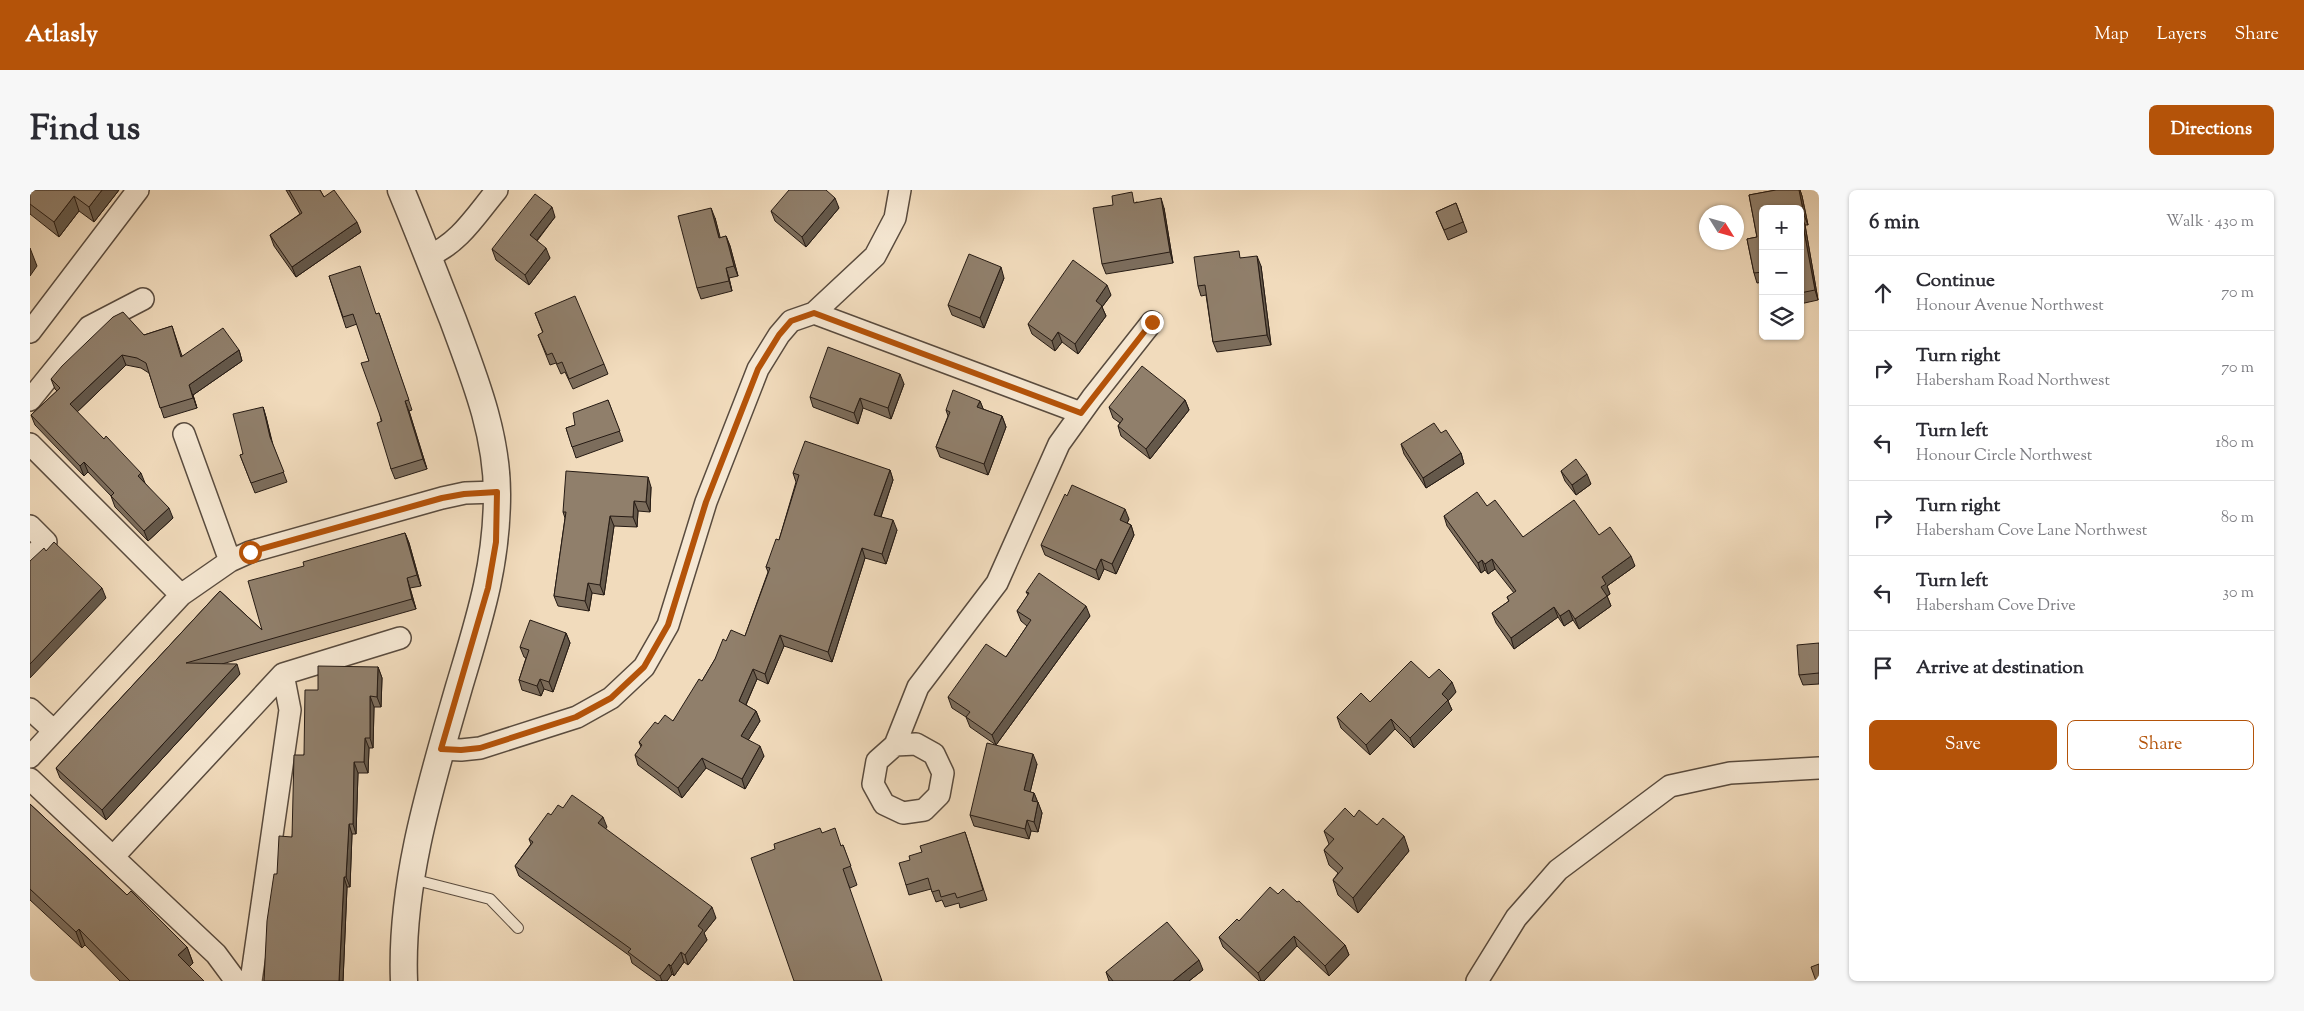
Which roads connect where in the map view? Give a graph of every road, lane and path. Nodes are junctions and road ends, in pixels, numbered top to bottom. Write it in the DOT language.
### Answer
graph roads {
  1 [pos="138,190"];
  2 [pos="402,190"];
  3 [pos="497,190"];
  4 [pos="900,190"];
  5 [pos="428,256"];
  6 [pos="143,299"];
  7 [pos="814,313"];
  8 [pos="1152,322"];
  9 [pos="30,332"];
  10 [pos="30,400"];
  11 [pos="1081,413"];
  12 [pos="184,434"];
  13 [pos="30,444"];
  14 [pos="497,492"];
  15 [pos="30,526"];
  16 [pos="30,559"];
  17 [pos="230,560"];
  18 [pos="181,595"];
  19 [pos="400,638"];
  20 [pos="283,674"];
  21 [pos="30,709"];
  22 [pos="54,731"];
  23 [pos="895,745"];
  24 [pos="441,749"];
  25 [pos="30,757"];
  26 [pos="1819,768"];
  27 [pos="30,779"];
  28 [pos="113,857"];
  29 [pos="412,879"];
  30 [pos="518,928"];
  31 [pos="236,981"];
  32 [pos="251,981"];
  33 [pos="404,981"];
  34 [pos="1477,981"];
  1 -- 9 [label="street"];
  2 -- 5 [label="street"];
  3 -- 5 [label="street"];
  4 -- 7 [label="street"];
  5 -- 14 [label="street"];
  6 -- 10 [label="street"];
  7 -- 11 [label="street"];
  7 -- 24 [label="street"];
  8 -- 11 [label="street"];
  11 -- 23 [label="street"];
  12 -- 17 [label="street"];
  13 -- 18 [label="street"];
  14 -- 17 [label="street"];
  14 -- 24 [label="street"];
  15 -- 16 [label="street"];
  17 -- 18 [label="street"];
  18 -- 22 [label="street"];
  19 -- 20 [label="street"];
  20 -- 28 [label="street"];
  20 -- 32 [label="street"];
  21 -- 22 [label="street"];
  22 -- 25 [label="street"];
  24 -- 29 [label="street"];
  26 -- 34 [label="street"];
  27 -- 28 [label="street"];
  28 -- 31 [label="street"];
  29 -- 30 [label="lane"];
  29 -- 33 [label="street"];
}
